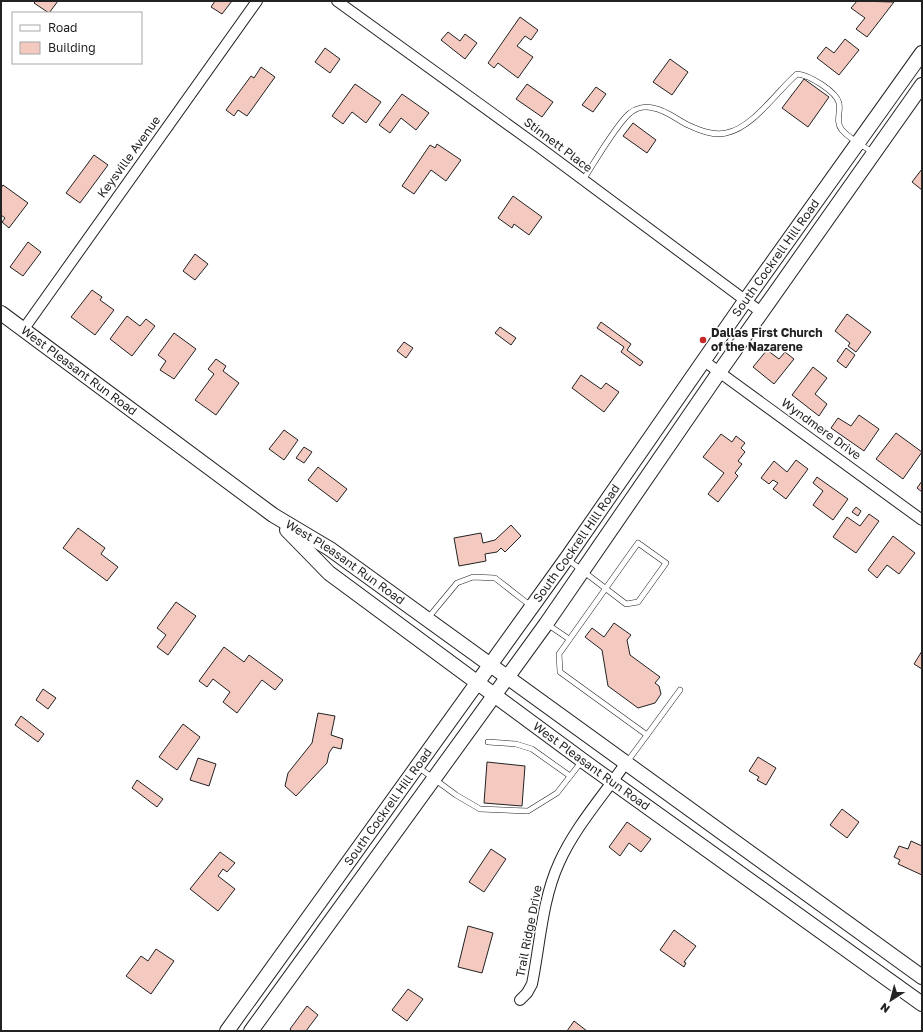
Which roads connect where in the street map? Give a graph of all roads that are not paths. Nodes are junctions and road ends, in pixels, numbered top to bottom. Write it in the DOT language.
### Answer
graph roads {
  1 [pos="257,1"];
  2 [pos="337,1"];
  3 [pos="922,53"];
  4 [pos="922,85"];
  5 [pos="859,142"];
  6 [pos="874,154"];
  7 [pos="583,180"];
  8 [pos="745,301"];
  9 [pos="761,312"];
  10 [pos="1,313"];
  11 [pos="23,330"];
  12 [pos="704,361"];
  13 [pos="720,371"];
  14 [pos="272,515"];
  15 [pos="922,520"];
  16 [pos="566,558"];
  17 [pos="583,572"];
  18 [pos="605,589"];
  19 [pos="532,606"];
  20 [pos="427,619"];
  21 [pos="546,624"];
  22 [pos="569,639"];
  23 [pos="490,664"];
  24 [pos="508,678"];
  25 [pos="477,683"];
  26 [pos="680,690"];
  27 [pos="495,696"];
  28 [pos="646,735"];
  29 [pos="488,742"];
  30 [pos="582,760"];
  31 [pos="625,764"];
  32 [pos="418,766"];
  33 [pos="570,776"];
  34 [pos="434,778"];
  35 [pos="613,782"];
  36 [pos="922,977"];
  37 [pos="520,1000"];
  38 [pos="922,1004"];
  39 [pos="227,1031"];
  40 [pos="251,1031"];
  1 -- 11 [label="street, Keysville Avenue"];
  2 -- 7 [label="street, Stinnett Place"];
  3 -- 5 [label="main road, South Cockrell Hill Road"];
  4 -- 6 [label="main road, South Cockrell Hill Road"];
  5 -- 6 [label="lane"];
  5 -- 7 [label="lane"];
  5 -- 8 [label="main road, South Cockrell Hill Road"];
  6 -- 9 [label="main road, South Cockrell Hill Road"];
  7 -- 8 [label="street, Stinnett Place"];
  8 -- 9 [label="street, Stinnett Place"];
  8 -- 12 [label="main road, South Cockrell Hill Road"];
  9 -- 13 [label="main road, South Cockrell Hill Road"];
  10 -- 11 [label="main road, West Pleasant Run Road"];
  11 -- 14 [label="main road, West Pleasant Run Road"];
  12 -- 13 [label="street, Wyndmere Drive"];
  12 -- 16 [label="main road, South Cockrell Hill Road"];
  13 -- 15 [label="street, Wyndmere Drive"];
  13 -- 17 [label="main road, South Cockrell Hill Road"];
  14 -- 20 [label="main road, West Pleasant Run Road"];
  14 -- 25 [label="main road, West Pleasant Run Road"];
  16 -- 17 [label="lane"];
  16 -- 19 [label="main road, South Cockrell Hill Road"];
  17 -- 18 [label="lane"];
  17 -- 21 [label="main road, South Cockrell Hill Road"];
  18 -- 18 [label="lane"];
  18 -- 22 [label="lane"];
  19 -- 20 [label="lane"];
  19 -- 23 [label="main road, South Cockrell Hill Road"];
  20 -- 23 [label="main road, West Pleasant Run Road"];
  21 -- 22 [label="lane"];
  21 -- 24 [label="main road, South Cockrell Hill Road"];
  22 -- 28 [label="lane"];
  23 -- 24 [label="main road, West Pleasant Run Road"];
  23 -- 25 [label="main road, South Cockrell Hill Road"];
  24 -- 27 [label="main road, South Cockrell Hill Road"];
  24 -- 31 [label="main road, West Pleasant Run Road"];
  25 -- 27 [label="main road, West Pleasant Run Road"];
  25 -- 32 [label="main road, South Cockrell Hill Road"];
  26 -- 28 [label="lane"];
  27 -- 30 [label="main road, West Pleasant Run Road"];
  27 -- 34 [label="main road, South Cockrell Hill Road"];
  28 -- 31 [label="lane"];
  29 -- 33 [label="lane"];
  30 -- 33 [label="lane"];
  30 -- 35 [label="main road, West Pleasant Run Road"];
  31 -- 35 [label="street, Trail Ridge Drive"];
  31 -- 36 [label="main road, West Pleasant Run Road"];
  32 -- 34 [label="lane"];
  32 -- 39 [label="main road, South Cockrell Hill Road"];
  33 -- 34 [label="lane"];
  34 -- 40 [label="main road, South Cockrell Hill Road"];
  35 -- 37 [label="street, Trail Ridge Drive"];
  35 -- 38 [label="main road, West Pleasant Run Road"];
}
